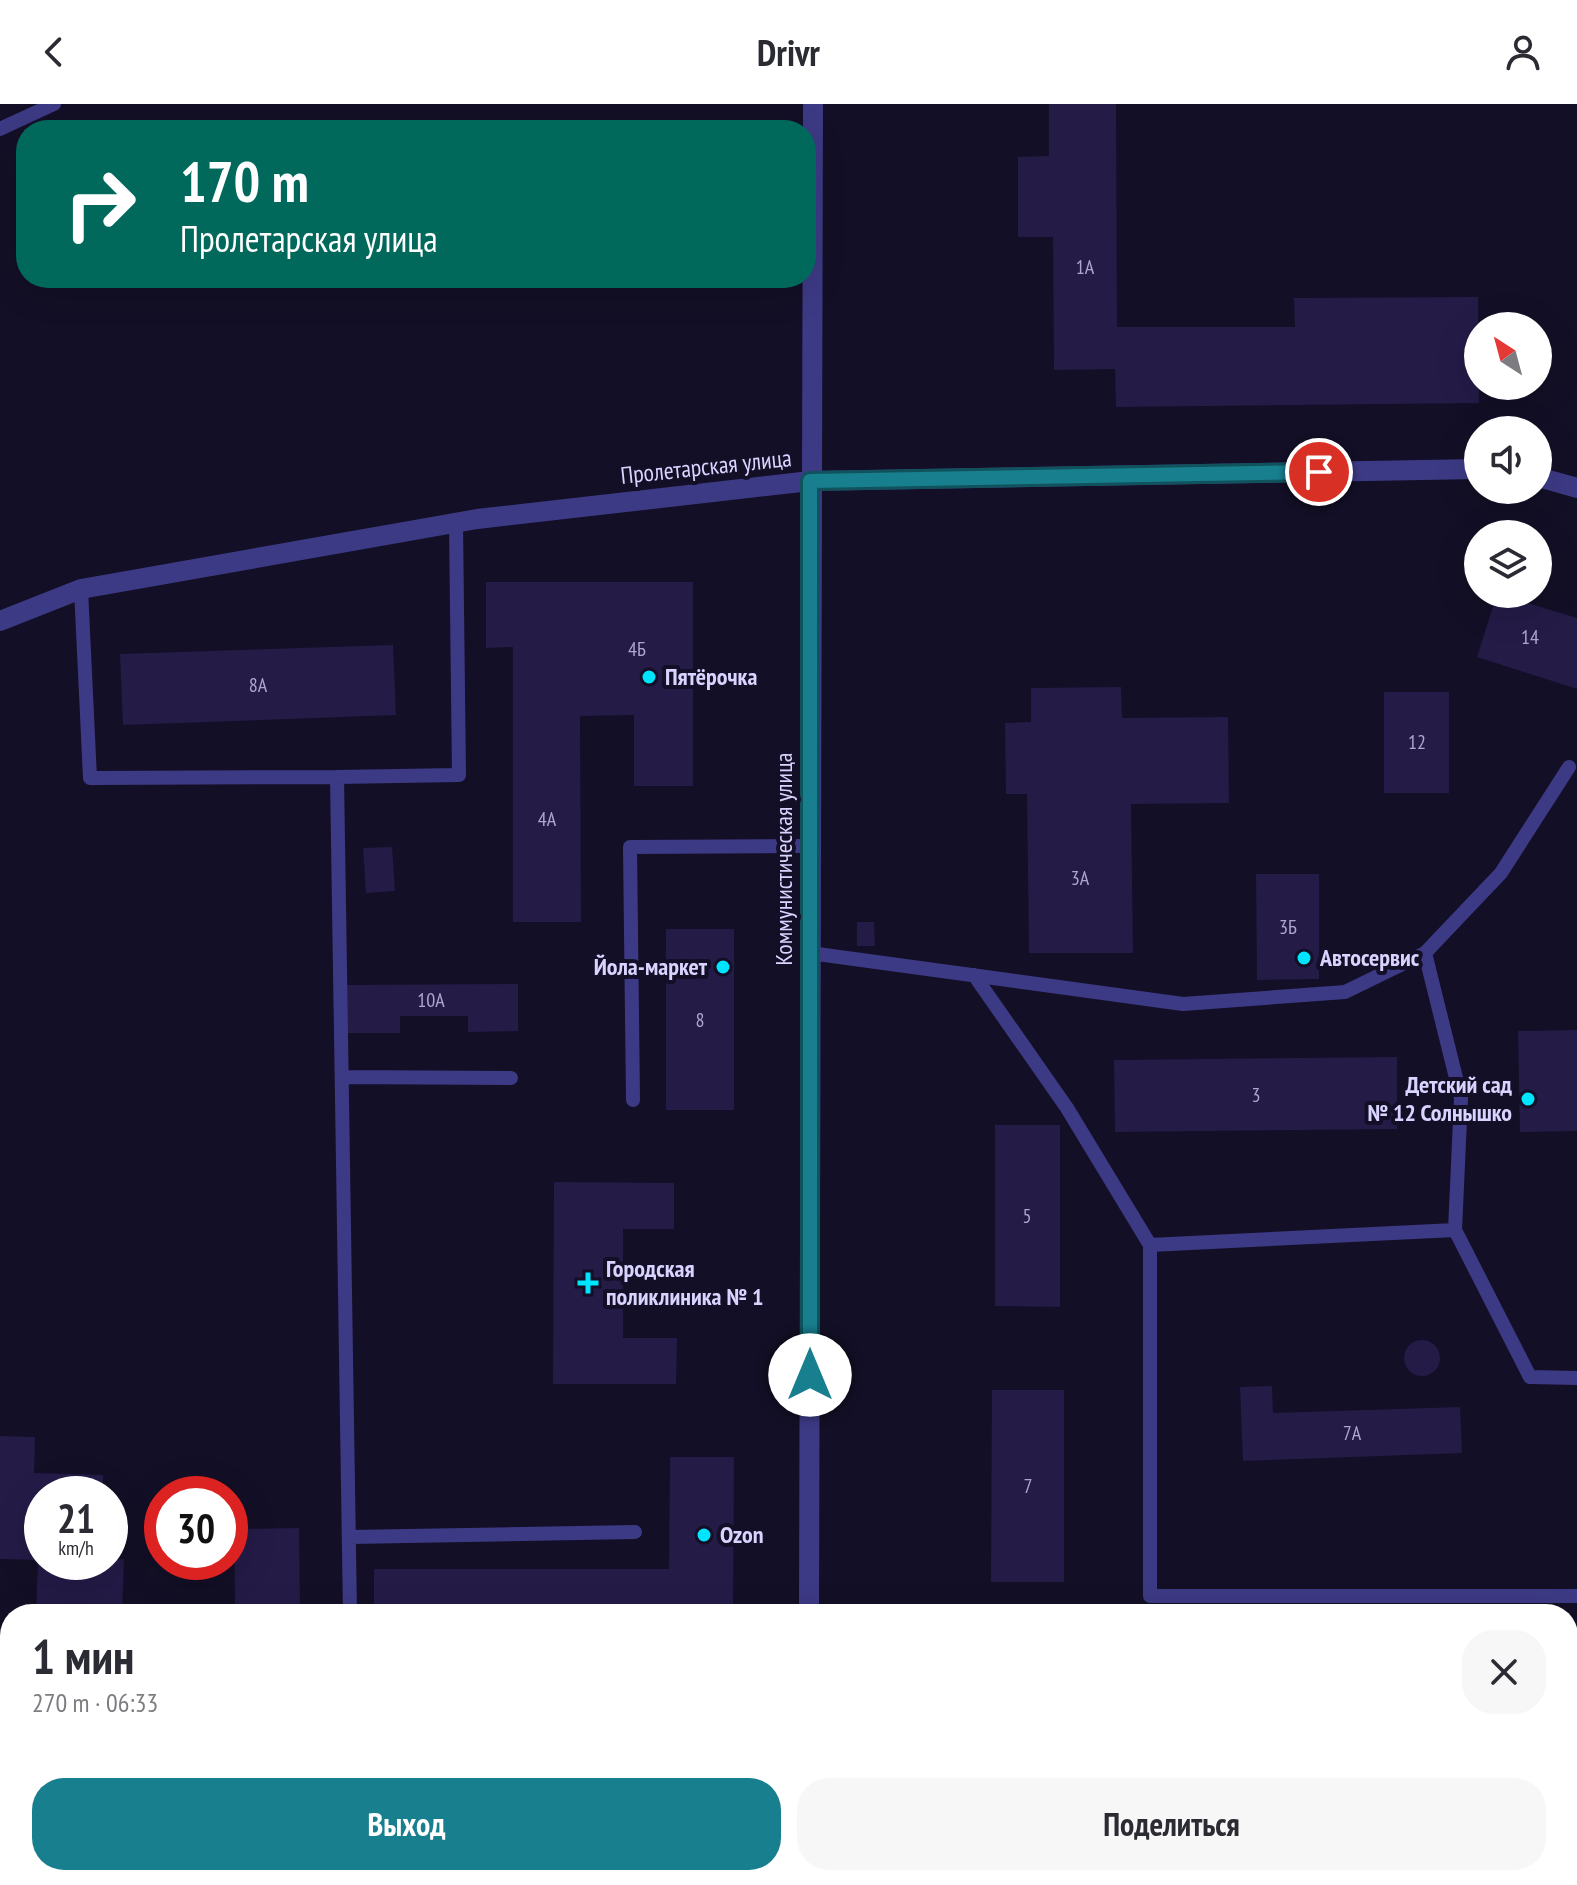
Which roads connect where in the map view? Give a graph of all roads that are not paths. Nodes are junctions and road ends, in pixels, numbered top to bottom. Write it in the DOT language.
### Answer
graph roads {
  1 [pos="54,104"];
  2 [pos="19,120"];
  3 [pos="812,288"];
  4 [pos="1464,469"];
  5 [pos="810,481"];
  6 [pos="1552,481"];
  7 [pos="1577,488"];
  8 [pos="456,523"];
  9 [pos="81,589"];
  10 [pos="0,621"];
  11 [pos="1569,767"];
  12 [pos="337,777"];
  13 [pos="810,846"];
  14 [pos="810,953"];
  15 [pos="1425,953"];
  16 [pos="974,975"];
  17 [pos="342,1077"];
  18 [pos="511,1078"];
  19 [pos="633,1100"];
  20 [pos="1455,1230"];
  21 [pos="1150,1245"];
  22 [pos="1577,1378"];
  23 [pos="635,1532"];
  24 [pos="349,1537"];
  25 [pos="1577,1596"];
  26 [pos="350,1604"];
  27 [pos="809,1604"];
  1 -- 2 [label="lane"];
  3 -- 5 [label="street, Коммунистическая улица"];
  4 -- 5 [label="street, Пролетарская улица"];
  5 -- 8 [label="street, Пролетарская улица"];
  5 -- 13 [label="street, Коммунистическая улица"];
  6 -- 7 [label="street"];
  8 -- 9 [label="street, Пролетарская улица"];
  8 -- 12 [label="lane"];
  9 -- 10 [label="street, Пролетарская улица"];
  9 -- 12 [label="lane"];
  11 -- 15 [label="lane"];
  12 -- 17 [label="lane"];
  13 -- 14 [label="street, Коммунистическая улица"];
  13 -- 19 [label="lane"];
  14 -- 16 [label="lane"];
  14 -- 27 [label="street, Коммунистическая улица"];
  15 -- 16 [label="lane"];
  15 -- 20 [label="lane"];
  16 -- 21 [label="lane"];
  17 -- 18 [label="lane"];
  17 -- 24 [label="lane"];
  20 -- 21 [label="lane"];
  20 -- 22 [label="lane"];
  21 -- 25 [label="lane"];
  23 -- 24 [label="lane"];
  24 -- 26 [label="lane"];
}
